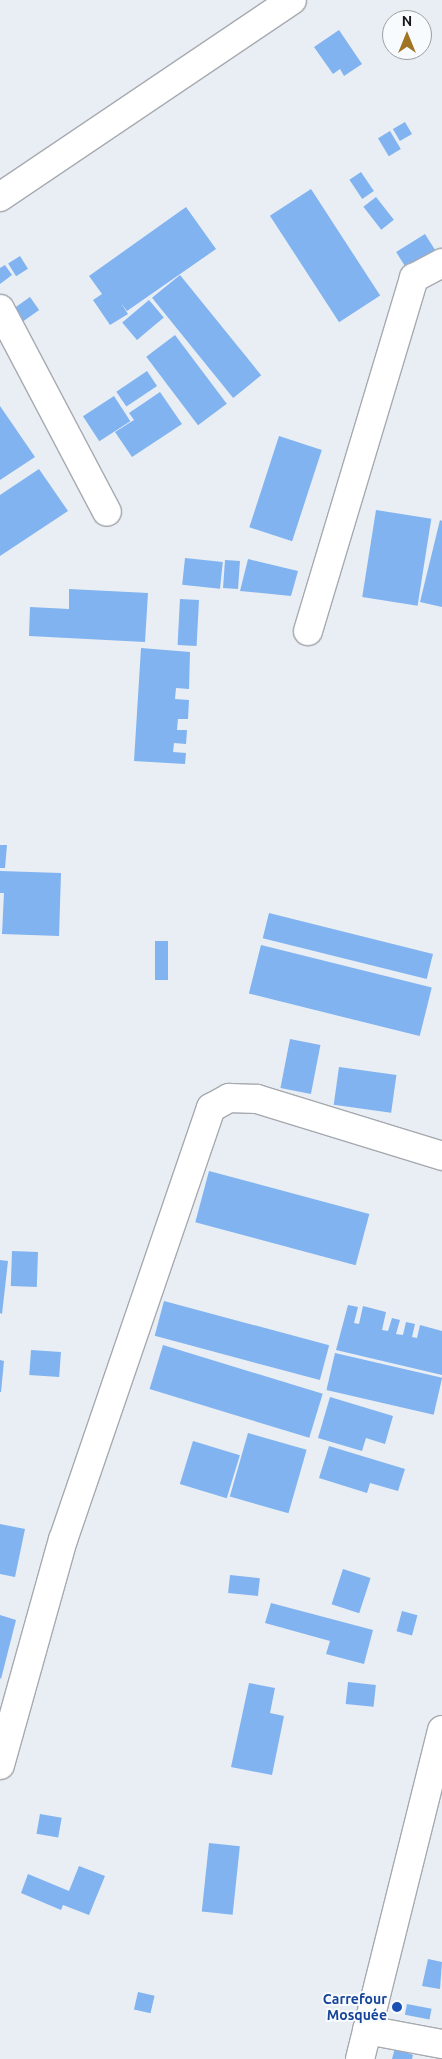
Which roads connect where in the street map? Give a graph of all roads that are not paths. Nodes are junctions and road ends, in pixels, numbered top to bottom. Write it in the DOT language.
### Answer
graph roads {
  1 [pos="292,0"];
  2 [pos="0,197"];
  3 [pos="442,262"];
  4 [pos="0,309"];
  5 [pos="107,512"];
  6 [pos="308,631"];
  7 [pos="442,1156"];
  8 [pos="442,1730"];
  9 [pos="0,1765"];
  10 [pos="367,2030"];
  11 [pos="442,2044"];
  12 [pos="360,2059"];
  1 -- 2 [label="street"];
  3 -- 6 [label="street"];
  4 -- 5 [label="street"];
  7 -- 9 [label="street"];
  8 -- 10 [label="street"];
  10 -- 11 [label="street"];
  10 -- 12 [label="street"];
}
